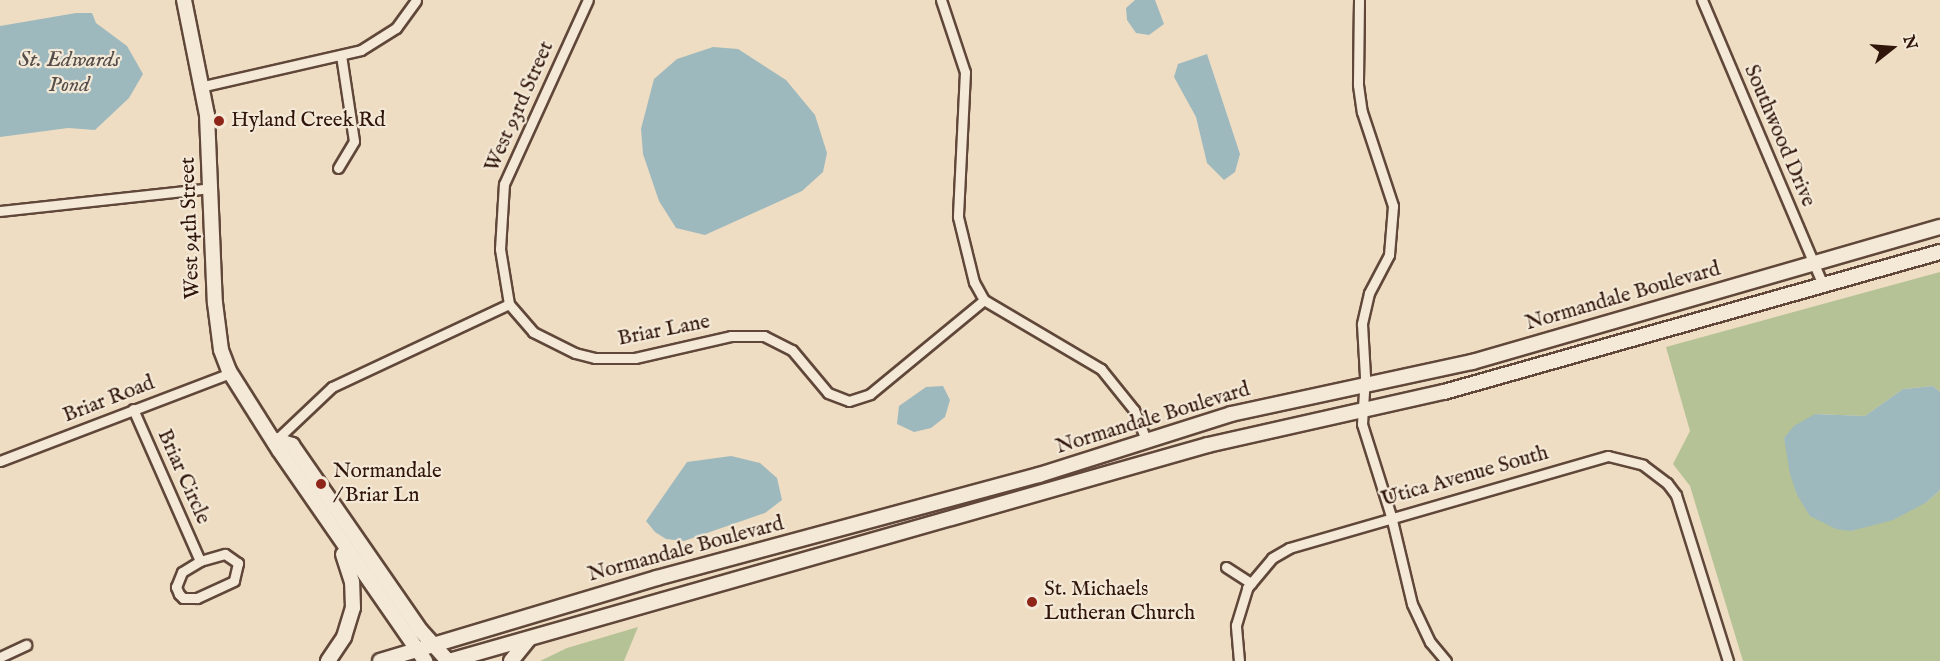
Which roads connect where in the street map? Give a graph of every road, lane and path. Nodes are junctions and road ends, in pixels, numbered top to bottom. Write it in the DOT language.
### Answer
graph roads {
  1 [pos="184,0"];
  2 [pos="416,0"];
  3 [pos="588,0"];
  4 [pos="941,0"];
  5 [pos="1359,0"];
  6 [pos="1702,0"];
  7 [pos="341,55"];
  8 [pos="204,86"];
  9 [pos="338,168"];
  10 [pos="211,188"];
  11 [pos="0,211"];
  12 [pos="1940,227"];
  13 [pos="1940,252"];
  14 [pos="1814,264"];
  15 [pos="1823,285"];
  16 [pos="984,300"];
  17 [pos="509,304"];
  18 [pos="231,373"];
  19 [pos="1365,388"];
  20 [pos="133,409"];
  21 [pos="1360,412"];
  22 [pos="1146,439"];
  23 [pos="276,440"];
  24 [pos="0,461"];
  25 [pos="1391,516"];
  26 [pos="345,537"];
  27 [pos="200,561"];
  28 [pos="1226,567"];
  29 [pos="1251,583"];
  30 [pos="530,639"];
  31 [pos="432,644"];
  32 [pos="26,645"];
  33 [pos="416,650"];
  34 [pos="0,657"];
  35 [pos="328,661"];
  36 [pos="380,661"];
  37 [pos="425,661"];
  38 [pos="448,661"];
  39 [pos="511,661"];
  40 [pos="1239,661"];
  41 [pos="1446,661"];
  42 [pos="1728,661"];
  1 -- 8 [label="main road, West 94th Street"];
  2 -- 7 [label="street"];
  3 -- 17 [label="street, West 93rd Street"];
  4 -- 16 [label="street"];
  5 -- 19 [label="street"];
  6 -- 14 [label="street, Southwood Drive"];
  7 -- 8 [label="street"];
  7 -- 9 [label="street"];
  8 -- 10 [label="main road, West 94th Street"];
  10 -- 11 [label="street"];
  10 -- 18 [label="main road, West 94th Street"];
  12 -- 14 [label="main road, Normandale Boulevard"];
  13 -- 15 [label="main road, Normandale Boulevard"];
  14 -- 15 [label="street, Southwood Drive"];
  14 -- 19 [label="main road, Normandale Boulevard"];
  15 -- 21 [label="main road, Normandale Boulevard"];
  16 -- 17 [label="street, Briar Lane"];
  16 -- 22 [label="street"];
  17 -- 23 [label="street"];
  18 -- 20 [label="street, Briar Road"];
  18 -- 23 [label="main road, West 94th Street"];
  19 -- 21 [label="street"];
  19 -- 22 [label="main road, Normandale Boulevard"];
  20 -- 24 [label="street, Briar Road"];
  20 -- 27 [label="street, Briar Circle"];
  21 -- 25 [label="street"];
  21 -- 30 [label="main road, Normandale Boulevard"];
  22 -- 31 [label="main road, Normandale Boulevard"];
  23 -- 26 [label="main road, West 94th Street"];
  25 -- 29 [label="street, Utica Avenue South"];
  25 -- 41 [label="street"];
  25 -- 42 [label="street, Utica Avenue South"];
  26 -- 31 [label="main road"];
  26 -- 33 [label="main road"];
  26 -- 35 [label="main road"];
  27 -- 27 [label="street"];
  28 -- 29 [label="street"];
  29 -- 40 [label="street"];
  30 -- 38 [label="main road, Normandale Boulevard"];
  30 -- 39 [label="main road"];
  31 -- 33 [label="main road, Normandale Boulevard"];
  31 -- 38 [label="main road"];
  32 -- 34 [label="street"];
  33 -- 36 [label="main road, Normandale Boulevard"];
  33 -- 37 [label="main road"];
}
